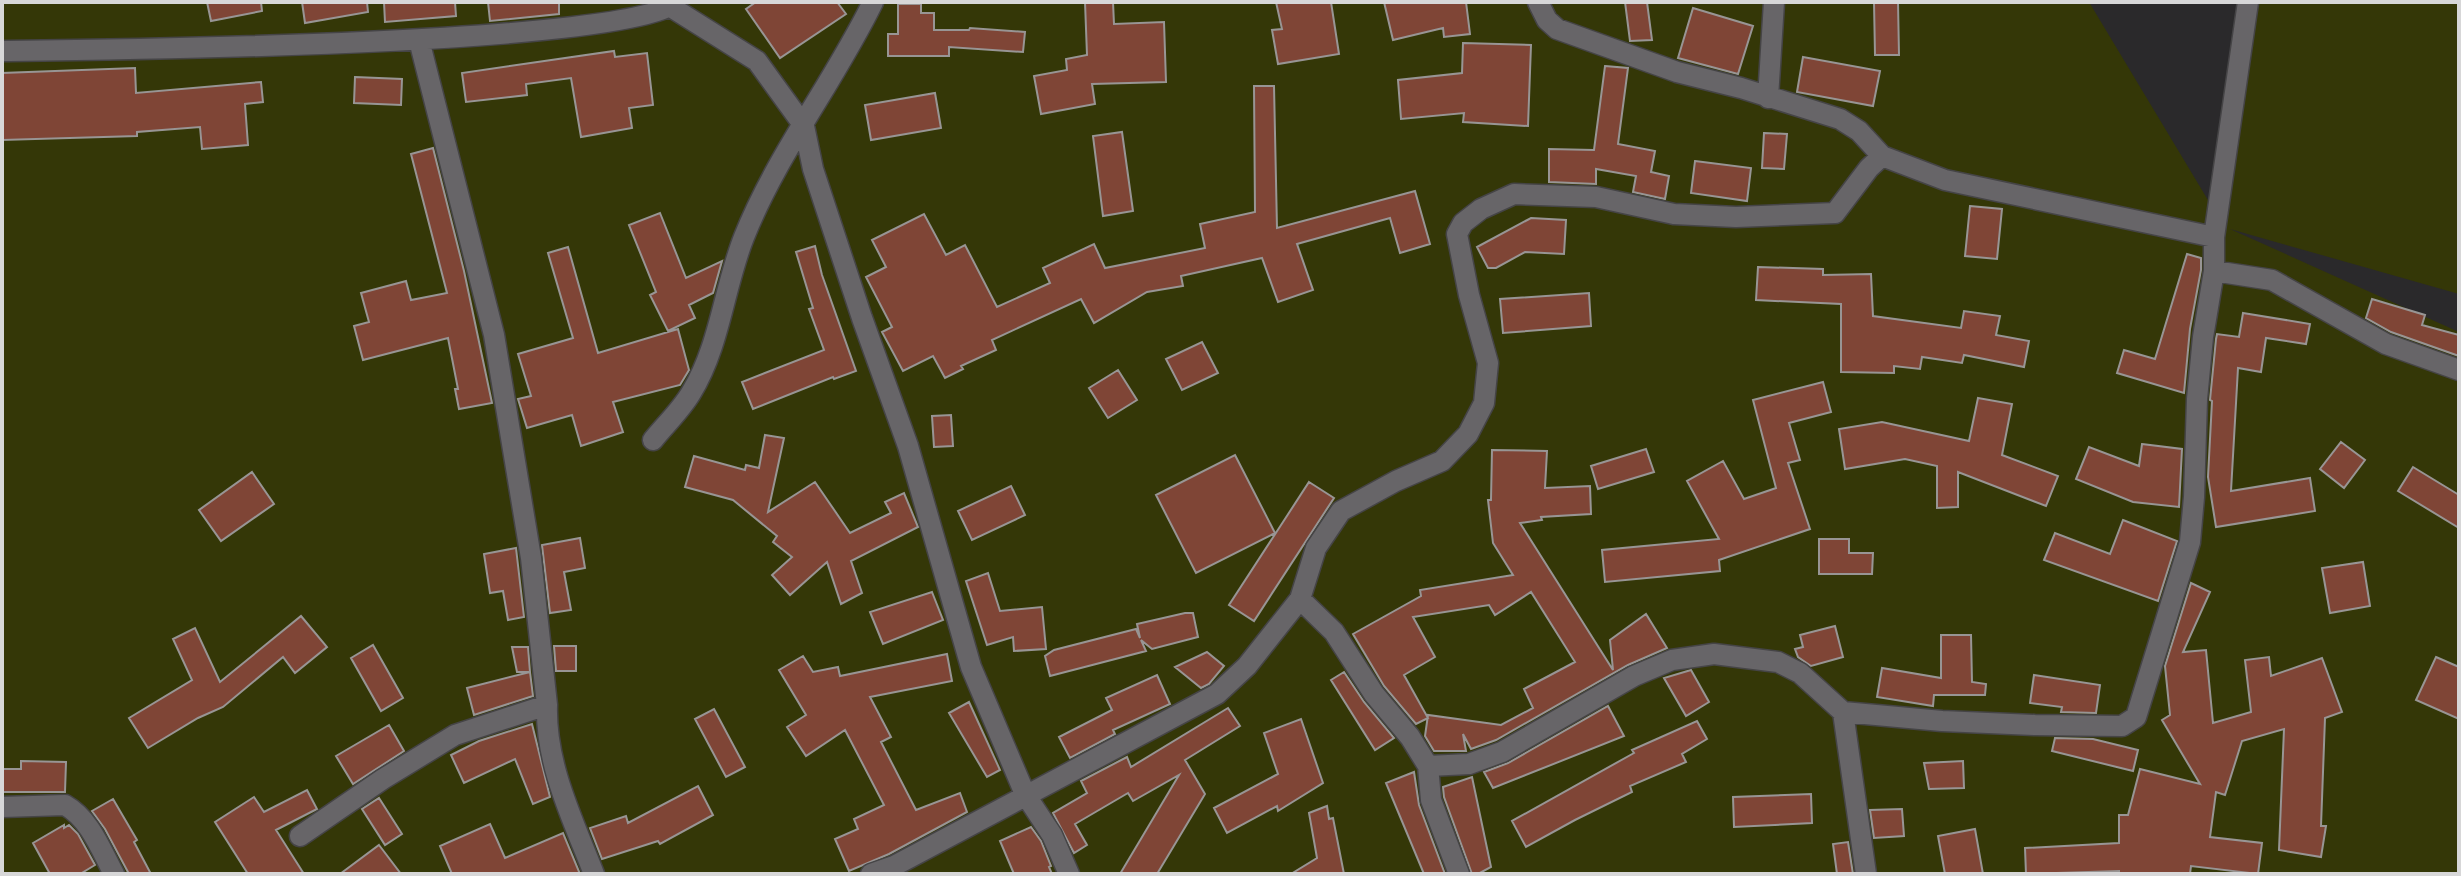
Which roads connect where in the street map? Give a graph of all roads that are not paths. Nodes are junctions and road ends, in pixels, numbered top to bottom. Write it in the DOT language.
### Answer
graph roads {
  1 [pos="873,2"];
  2 [pos="1538,2"];
  3 [pos="1774,2"];
  4 [pos="2248,2"];
  5 [pos="674,4"];
  6 [pos="419,40"];
  7 [pos="2,51"];
  8 [pos="1768,98"];
  9 [pos="804,126"];
  10 [pos="1882,156"];
  11 [pos="2214,237"];
  12 [pos="2214,271"];
  13 [pos="2459,370"];
  14 [pos="653,440"];
  15 [pos="1300,599"];
  16 [pos="547,705"];
  17 [pos="1843,712"];
  18 [pos="1428,766"];
  19 [pos="1025,794"];
  20 [pos="2,807"];
  21 [pos="300,836"];
  22 [pos="114,874"];
  23 [pos="594,874"];
  24 [pos="871,874"];
  25 [pos="1069,874"];
  26 [pos="1459,874"];
  27 [pos="1866,874"];
  1 -- 9 [label="street"];
  2 -- 8 [label="street"];
  3 -- 8 [label="street"];
  4 -- 11 [label="street"];
  5 -- 6 [label="street"];
  5 -- 9 [label="street"];
  6 -- 7 [label="street"];
  6 -- 16 [label="street"];
  8 -- 10 [label="street"];
  9 -- 14 [label="street"];
  9 -- 19 [label="street"];
  10 -- 11 [label="street"];
  10 -- 15 [label="street"];
  11 -- 12 [label="street"];
  12 -- 13 [label="street"];
  12 -- 17 [label="street"];
  15 -- 18 [label="street"];
  15 -- 19 [label="street"];
  16 -- 21 [label="street"];
  16 -- 23 [label="street"];
  17 -- 18 [label="street"];
  17 -- 27 [label="street"];
  18 -- 26 [label="street"];
  19 -- 24 [label="street"];
  19 -- 25 [label="street"];
  20 -- 22 [label="street"];
}
